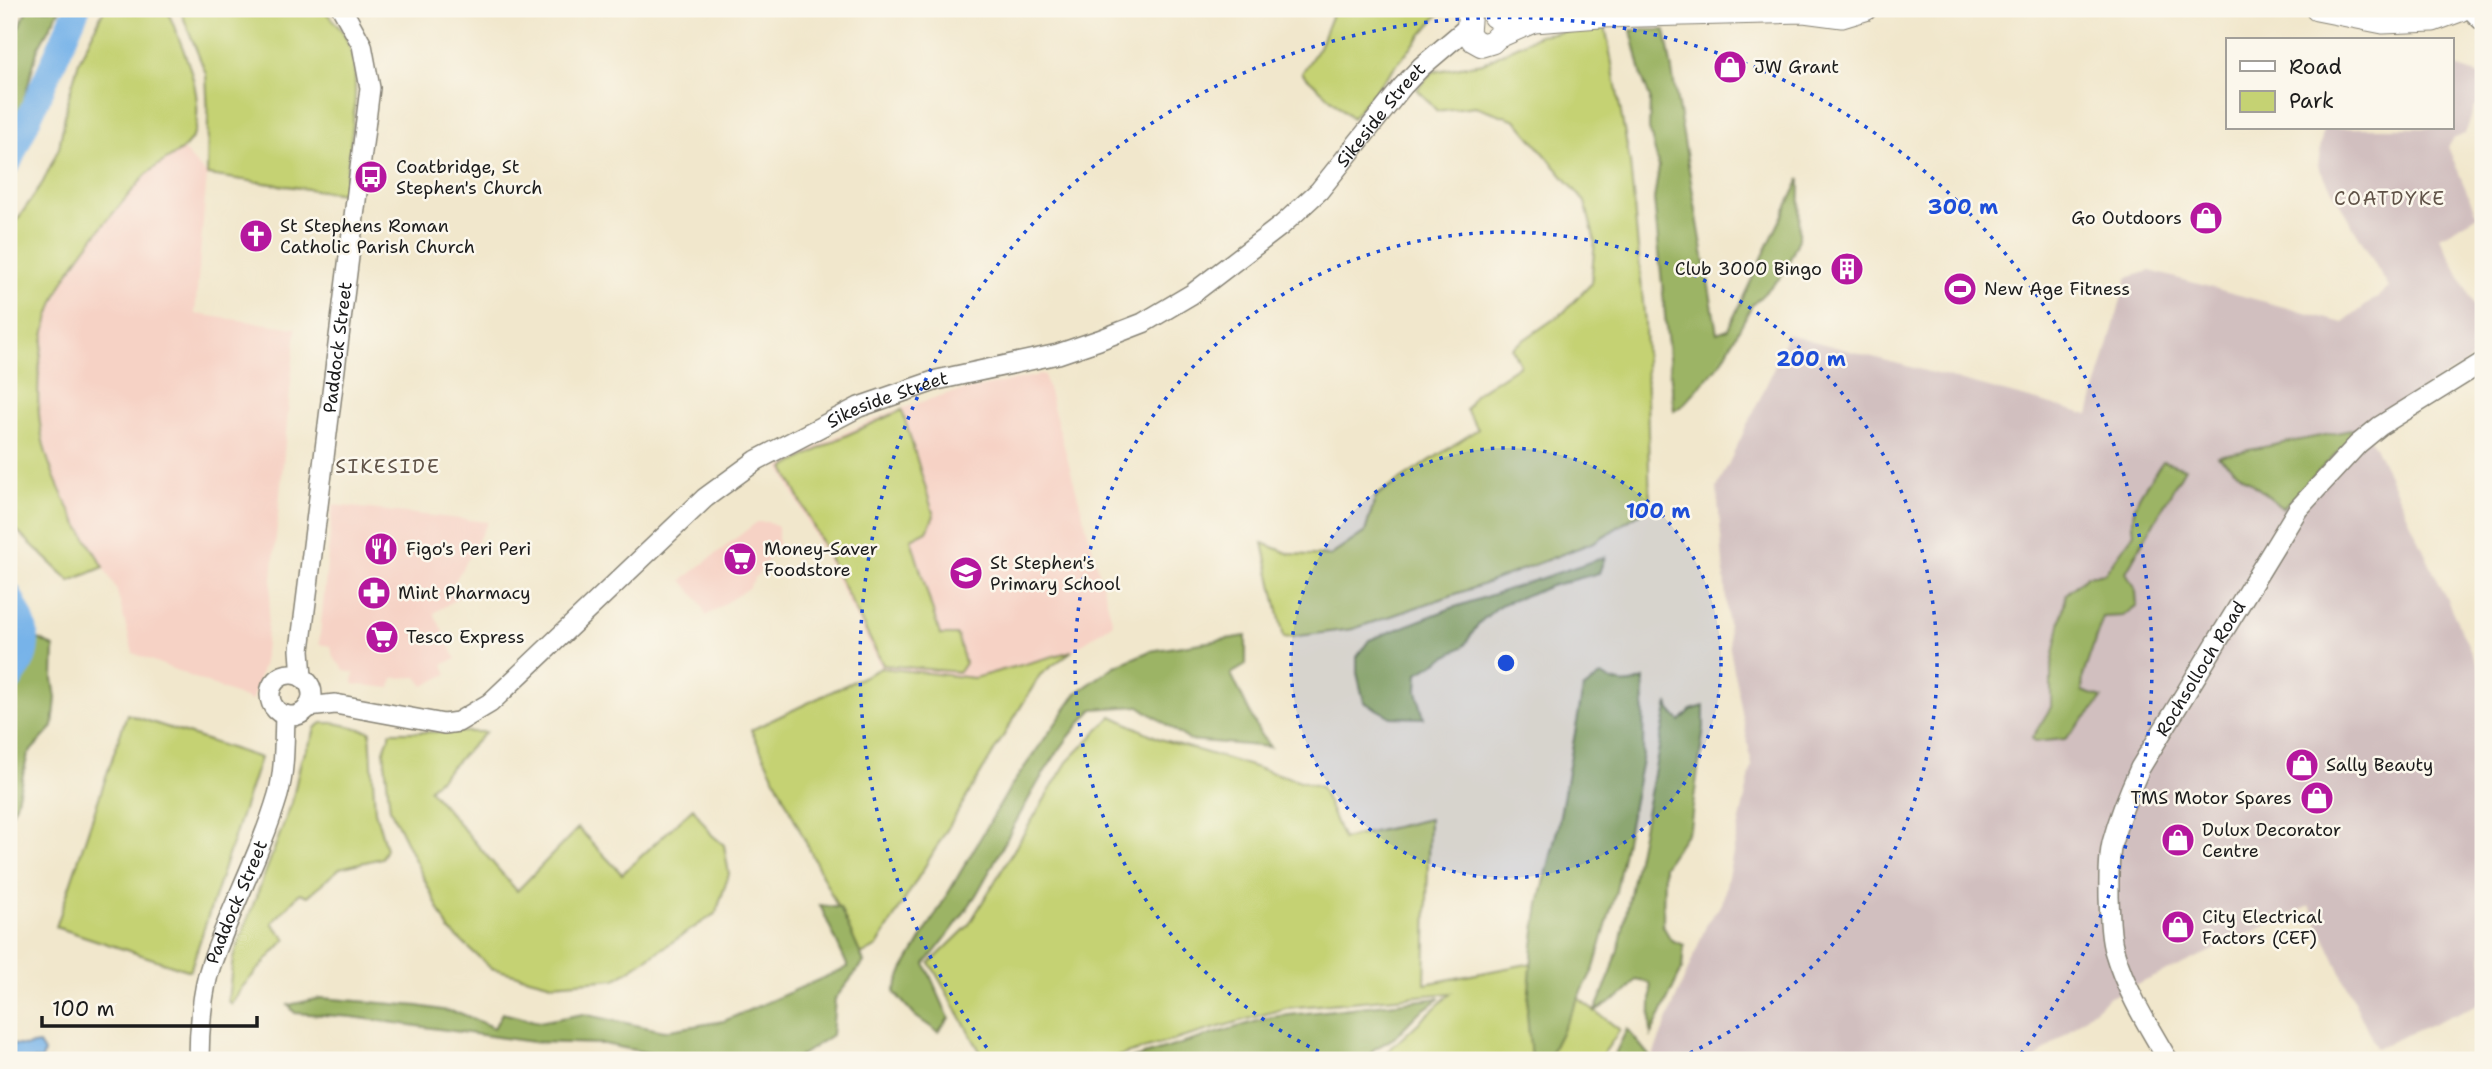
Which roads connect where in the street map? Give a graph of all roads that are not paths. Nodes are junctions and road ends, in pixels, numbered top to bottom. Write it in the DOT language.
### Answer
graph roads {
  1 [pos="342,9"];
  2 [pos="1865,9"];
  3 [pos="2317,9"];
  4 [pos="2418,9"];
  5 [pos="2465,9"];
  6 [pos="2483,18"];
  7 [pos="1481,22"];
  8 [pos="2395,22"];
  9 [pos="2483,362"];
  10 [pos="298,696"];
  11 [pos="199,1053"];
  12 [pos="2168,1060"];
  1 -- 10 [label="street, Paddock Street"];
  2 -- 7 [label="main road"];
  3 -- 8 [label="main road"];
  4 -- 8 [label="main road"];
  5 -- 6 [label="main road"];
  5 -- 8 [label="main road"];
  7 -- 10 [label="street, Sikeside Street"];
  9 -- 12 [label="street, Rochsolloch Road"];
  10 -- 11 [label="street, Paddock Street"];
}
